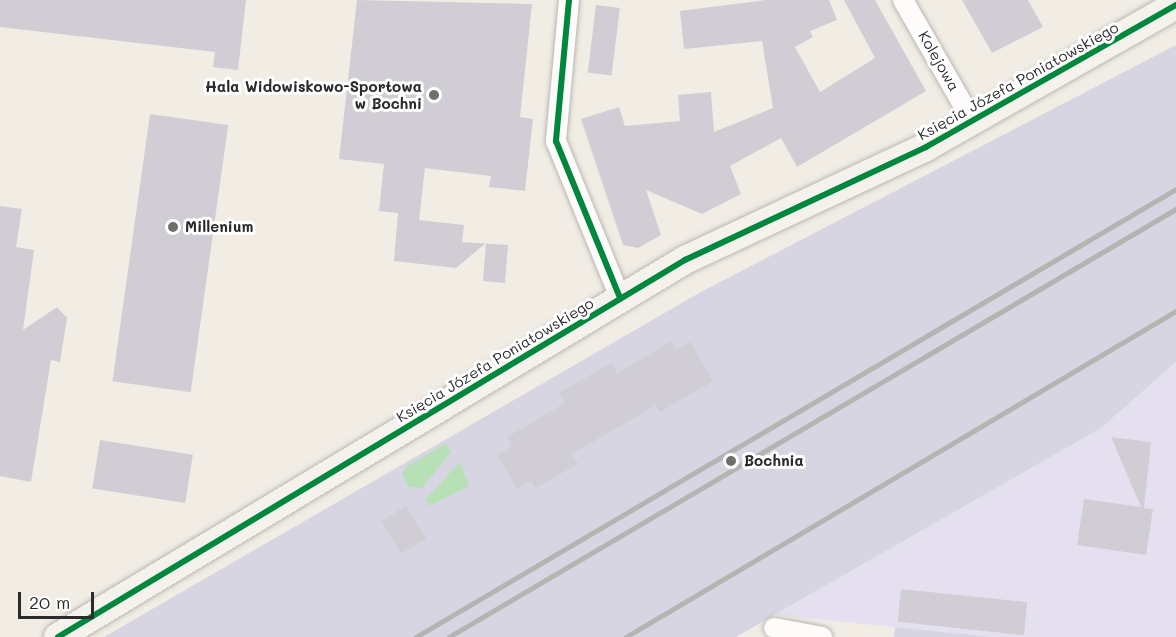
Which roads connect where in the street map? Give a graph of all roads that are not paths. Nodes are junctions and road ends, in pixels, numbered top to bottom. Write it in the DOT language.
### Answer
graph roads {
  1 [pos="569,0"];
  2 [pos="903,0"];
  3 [pos="1176,5"];
  4 [pos="973,122"];
  5 [pos="620,298"];
  6 [pos="774,628"];
  7 [pos="58,637"];
  8 [pos="822,637"];
  1 -- 5 [label="street"];
  2 -- 4 [label="street, Kolejowa"];
  3 -- 4 [label="main road, Księcia Józefa Poniatowskiego"];
  4 -- 5 [label="main road, Księcia Józefa Poniatowskiego"];
  5 -- 7 [label="main road, Księcia Józefa Poniatowskiego"];
  6 -- 8 [label="street"];
}
